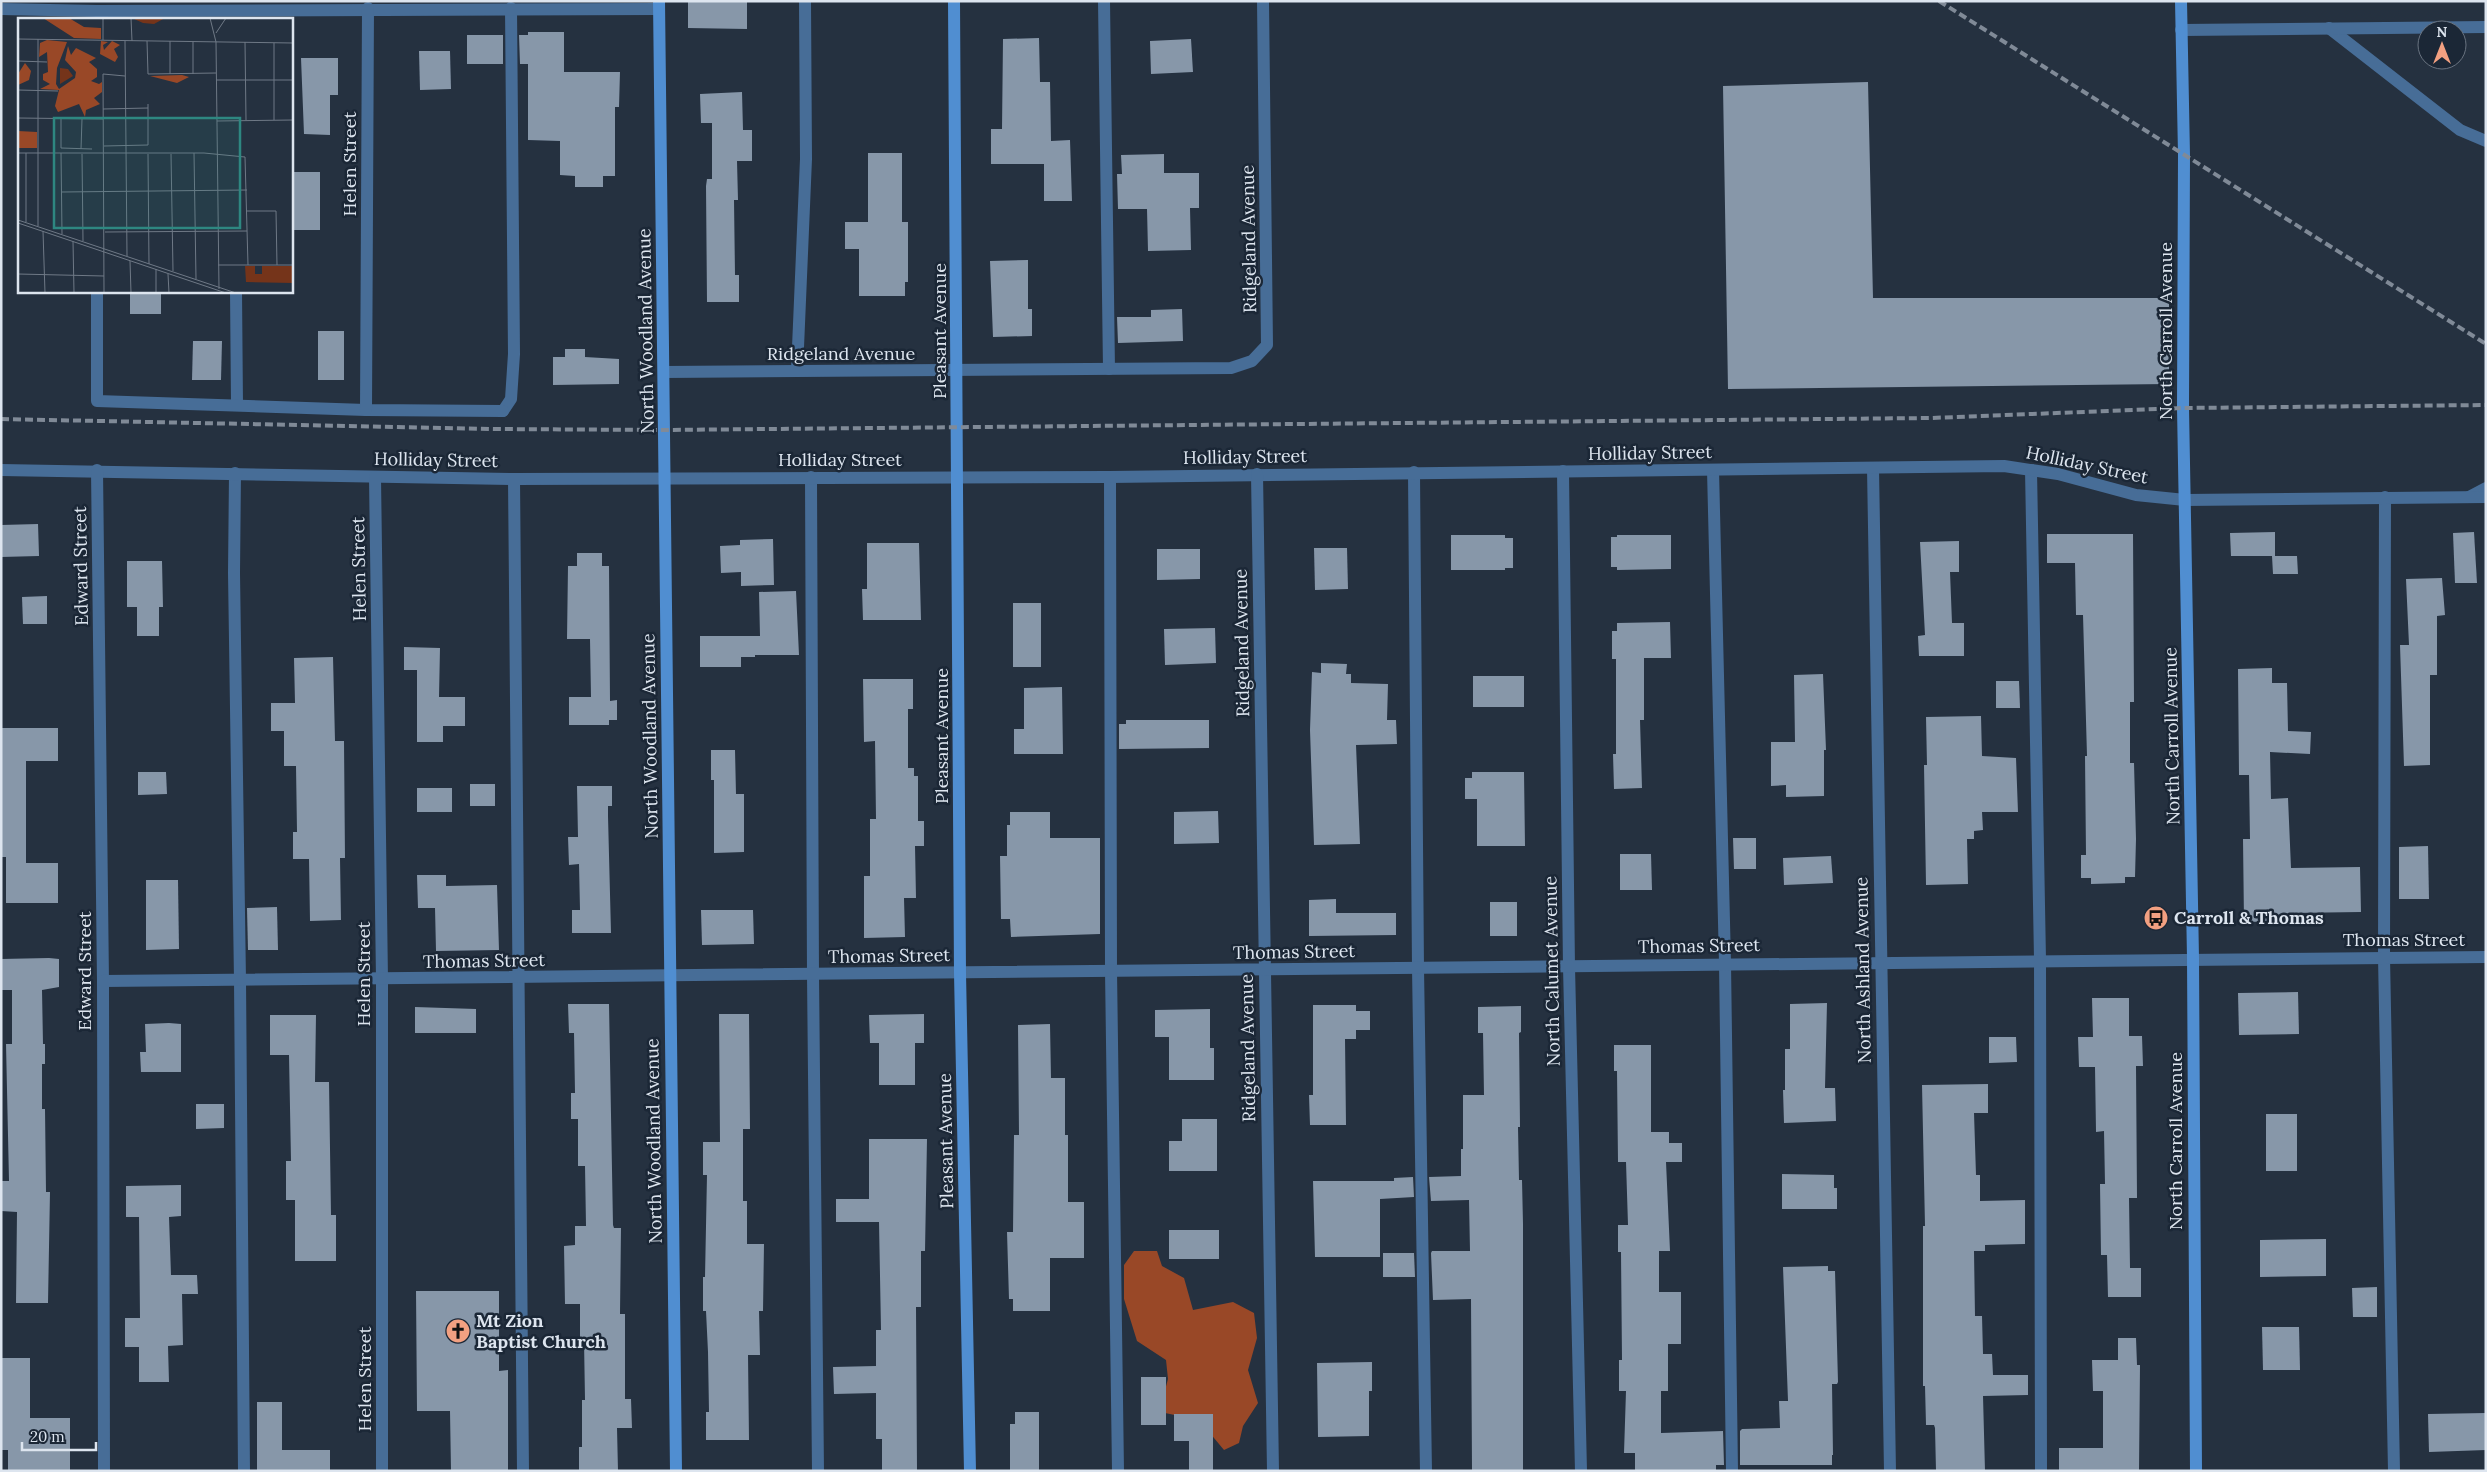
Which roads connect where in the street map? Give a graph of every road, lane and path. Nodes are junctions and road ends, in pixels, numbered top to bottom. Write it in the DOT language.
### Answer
graph roads {
  1 [pos="805,1"];
  2 [pos="954,1"];
  3 [pos="1104,1"];
  4 [pos="1263,1"];
  5 [pos="2181,1"];
  6 [pos="659,5"];
  7 [pos="1,8"];
  8 [pos="368,8"];
  9 [pos="511,8"];
  10 [pos="232,14"];
  11 [pos="97,15"];
  12 [pos="2486,27"];
  13 [pos="2329,28"];
  14 [pos="2181,30"];
  15 [pos="2486,141"];
  16 [pos="97,292"];
  17 [pos="236,292"];
  18 [pos="1109,369"];
  19 [pos="958,370"];
  20 [pos="797,371"];
  21 [pos="664,372"];
  22 [pos="237,405"];
  23 [pos="366,410"];
  24 [pos="1873,468"];
  25 [pos="1,470"];
  26 [pos="97,470"];
  27 [pos="1713,470"];
  28 [pos="2031,470"];
  29 [pos="1563,471"];
  30 [pos="1414,472"];
  31 [pos="235,473"];
  32 [pos="1257,474"];
  33 [pos="957,476"];
  34 [pos="375,477"];
  35 [pos="811,477"];
  36 [pos="1110,477"];
  37 [pos="514,479"];
  38 [pos="665,479"];
  39 [pos="2486,488"];
  40 [pos="2469,497"];
  41 [pos="2486,497"];
  42 [pos="2385,498"];
  43 [pos="2185,500"];
  44 [pos="2384,957"];
  45 [pos="2486,957"];
  46 [pos="2193,958"];
  47 [pos="2040,959"];
  48 [pos="1880,960"];
  49 [pos="1725,963"];
  50 [pos="1569,967"];
  51 [pos="1418,968"];
  52 [pos="1264,969"];
  53 [pos="1111,971"];
  54 [pos="960,973"];
  55 [pos="812,975"];
  56 [pos="670,976"];
  57 [pos="520,978"];
  58 [pos="240,980"];
  59 [pos="382,980"];
  60 [pos="102,981"];
  61 [pos="104,1471"];
  62 [pos="244,1471"];
  63 [pos="382,1471"];
  64 [pos="523,1471"];
  65 [pos="676,1471"];
  66 [pos="818,1471"];
  67 [pos="970,1471"];
  68 [pos="1118,1471"];
  69 [pos="1273,1471"];
  70 [pos="1426,1471"];
  71 [pos="1581,1471"];
  72 [pos="1732,1471"];
  73 [pos="1890,1471"];
  74 [pos="2041,1471"];
  75 [pos="2196,1471"];
  76 [pos="2394,1471"];
  1 -- 20 [label="street"];
  2 -- 19 [label="street, Pleasant Avenue"];
  3 -- 18 [label="street"];
  4 -- 18 [label="street, Ridgeland Avenue"];
  5 -- 14 [label="street, North Carroll Avenue"];
  6 -- 9 [label="street"];
  6 -- 21 [label="street, North Woodland Avenue"];
  7 -- 11 [label="street"];
  8 -- 9 [label="street"];
  8 -- 10 [label="street"];
  8 -- 23 [label="street, Helen Street"];
  9 -- 23 [label="street"];
  10 -- 11 [label="street"];
  12 -- 13 [label="street"];
  13 -- 14 [label="street"];
  13 -- 15 [label="street"];
  14 -- 43 [label="street, North Carroll Avenue"];
  16 -- 22 [label="street"];
  17 -- 22 [label="street"];
  18 -- 19 [label="street, Ridgeland Avenue"];
  19 -- 20 [label="street, Ridgeland Avenue"];
  19 -- 33 [label="street, Pleasant Avenue"];
  20 -- 21 [label="street, Ridgeland Avenue"];
  21 -- 38 [label="street, North Woodland Avenue"];
  22 -- 23 [label="street"];
  24 -- 27 [label="street, Holliday Street"];
  24 -- 28 [label="street, Holliday Street"];
  24 -- 48 [label="street, North Ashland Avenue"];
  25 -- 26 [label="street, Holliday Street"];
  26 -- 31 [label="street, Holliday Street"];
  26 -- 60 [label="street, Edward Street"];
  27 -- 29 [label="street, Holliday Street"];
  27 -- 49 [label="street"];
  28 -- 43 [label="street, Holliday Street"];
  28 -- 47 [label="street"];
  29 -- 30 [label="street, Holliday Street"];
  29 -- 50 [label="street, North Calumet Avenue"];
  30 -- 32 [label="street, Holliday Street"];
  30 -- 51 [label="street"];
  31 -- 34 [label="street, Holliday Street"];
  31 -- 58 [label="street"];
  32 -- 36 [label="street, Holliday Street"];
  32 -- 52 [label="street, Ridgeland Avenue"];
  33 -- 35 [label="street, Holliday Street"];
  33 -- 36 [label="street, Holliday Street"];
  33 -- 54 [label="street, Pleasant Avenue"];
  34 -- 37 [label="street, Holliday Street"];
  34 -- 59 [label="street, Helen Street"];
  35 -- 38 [label="street, Holliday Street"];
  35 -- 55 [label="street"];
  36 -- 53 [label="street"];
  37 -- 38 [label="street, Holliday Street"];
  37 -- 57 [label="street"];
  38 -- 56 [label="street, North Woodland Avenue"];
  39 -- 40 [label="street"];
  40 -- 41 [label="street, Holliday Street"];
  40 -- 42 [label="street, Holliday Street"];
  42 -- 43 [label="street, Holliday Street"];
  42 -- 44 [label="street"];
  43 -- 46 [label="street, North Carroll Avenue"];
  44 -- 45 [label="street, Thomas Street"];
  44 -- 46 [label="street, Thomas Street"];
  44 -- 76 [label="street"];
  46 -- 47 [label="street, Thomas Street"];
  46 -- 75 [label="street, North Carroll Avenue"];
  47 -- 48 [label="street, Thomas Street"];
  47 -- 74 [label="street"];
  48 -- 49 [label="street, Thomas Street"];
  48 -- 73 [label="street, North Ashland Avenue"];
  49 -- 50 [label="street, Thomas Street"];
  49 -- 72 [label="street"];
  50 -- 51 [label="street, Thomas Street"];
  50 -- 71 [label="street, North Calumet Avenue"];
  51 -- 52 [label="street, Thomas Street"];
  51 -- 70 [label="street"];
  52 -- 53 [label="street, Thomas Street"];
  52 -- 69 [label="street, Ridgeland Avenue"];
  53 -- 54 [label="street, Thomas Street"];
  53 -- 68 [label="street"];
  54 -- 55 [label="street, Thomas Street"];
  54 -- 67 [label="street, Pleasant Avenue"];
  55 -- 56 [label="street, Thomas Street"];
  55 -- 66 [label="street"];
  56 -- 57 [label="street, Thomas Street"];
  56 -- 65 [label="street, North Woodland Avenue"];
  57 -- 59 [label="street, Thomas Street"];
  57 -- 64 [label="street"];
  58 -- 59 [label="street, Thomas Street"];
  58 -- 60 [label="street, Thomas Street"];
  58 -- 62 [label="street"];
  59 -- 63 [label="street, Helen Street"];
  60 -- 61 [label="street, Edward Street"];
}
